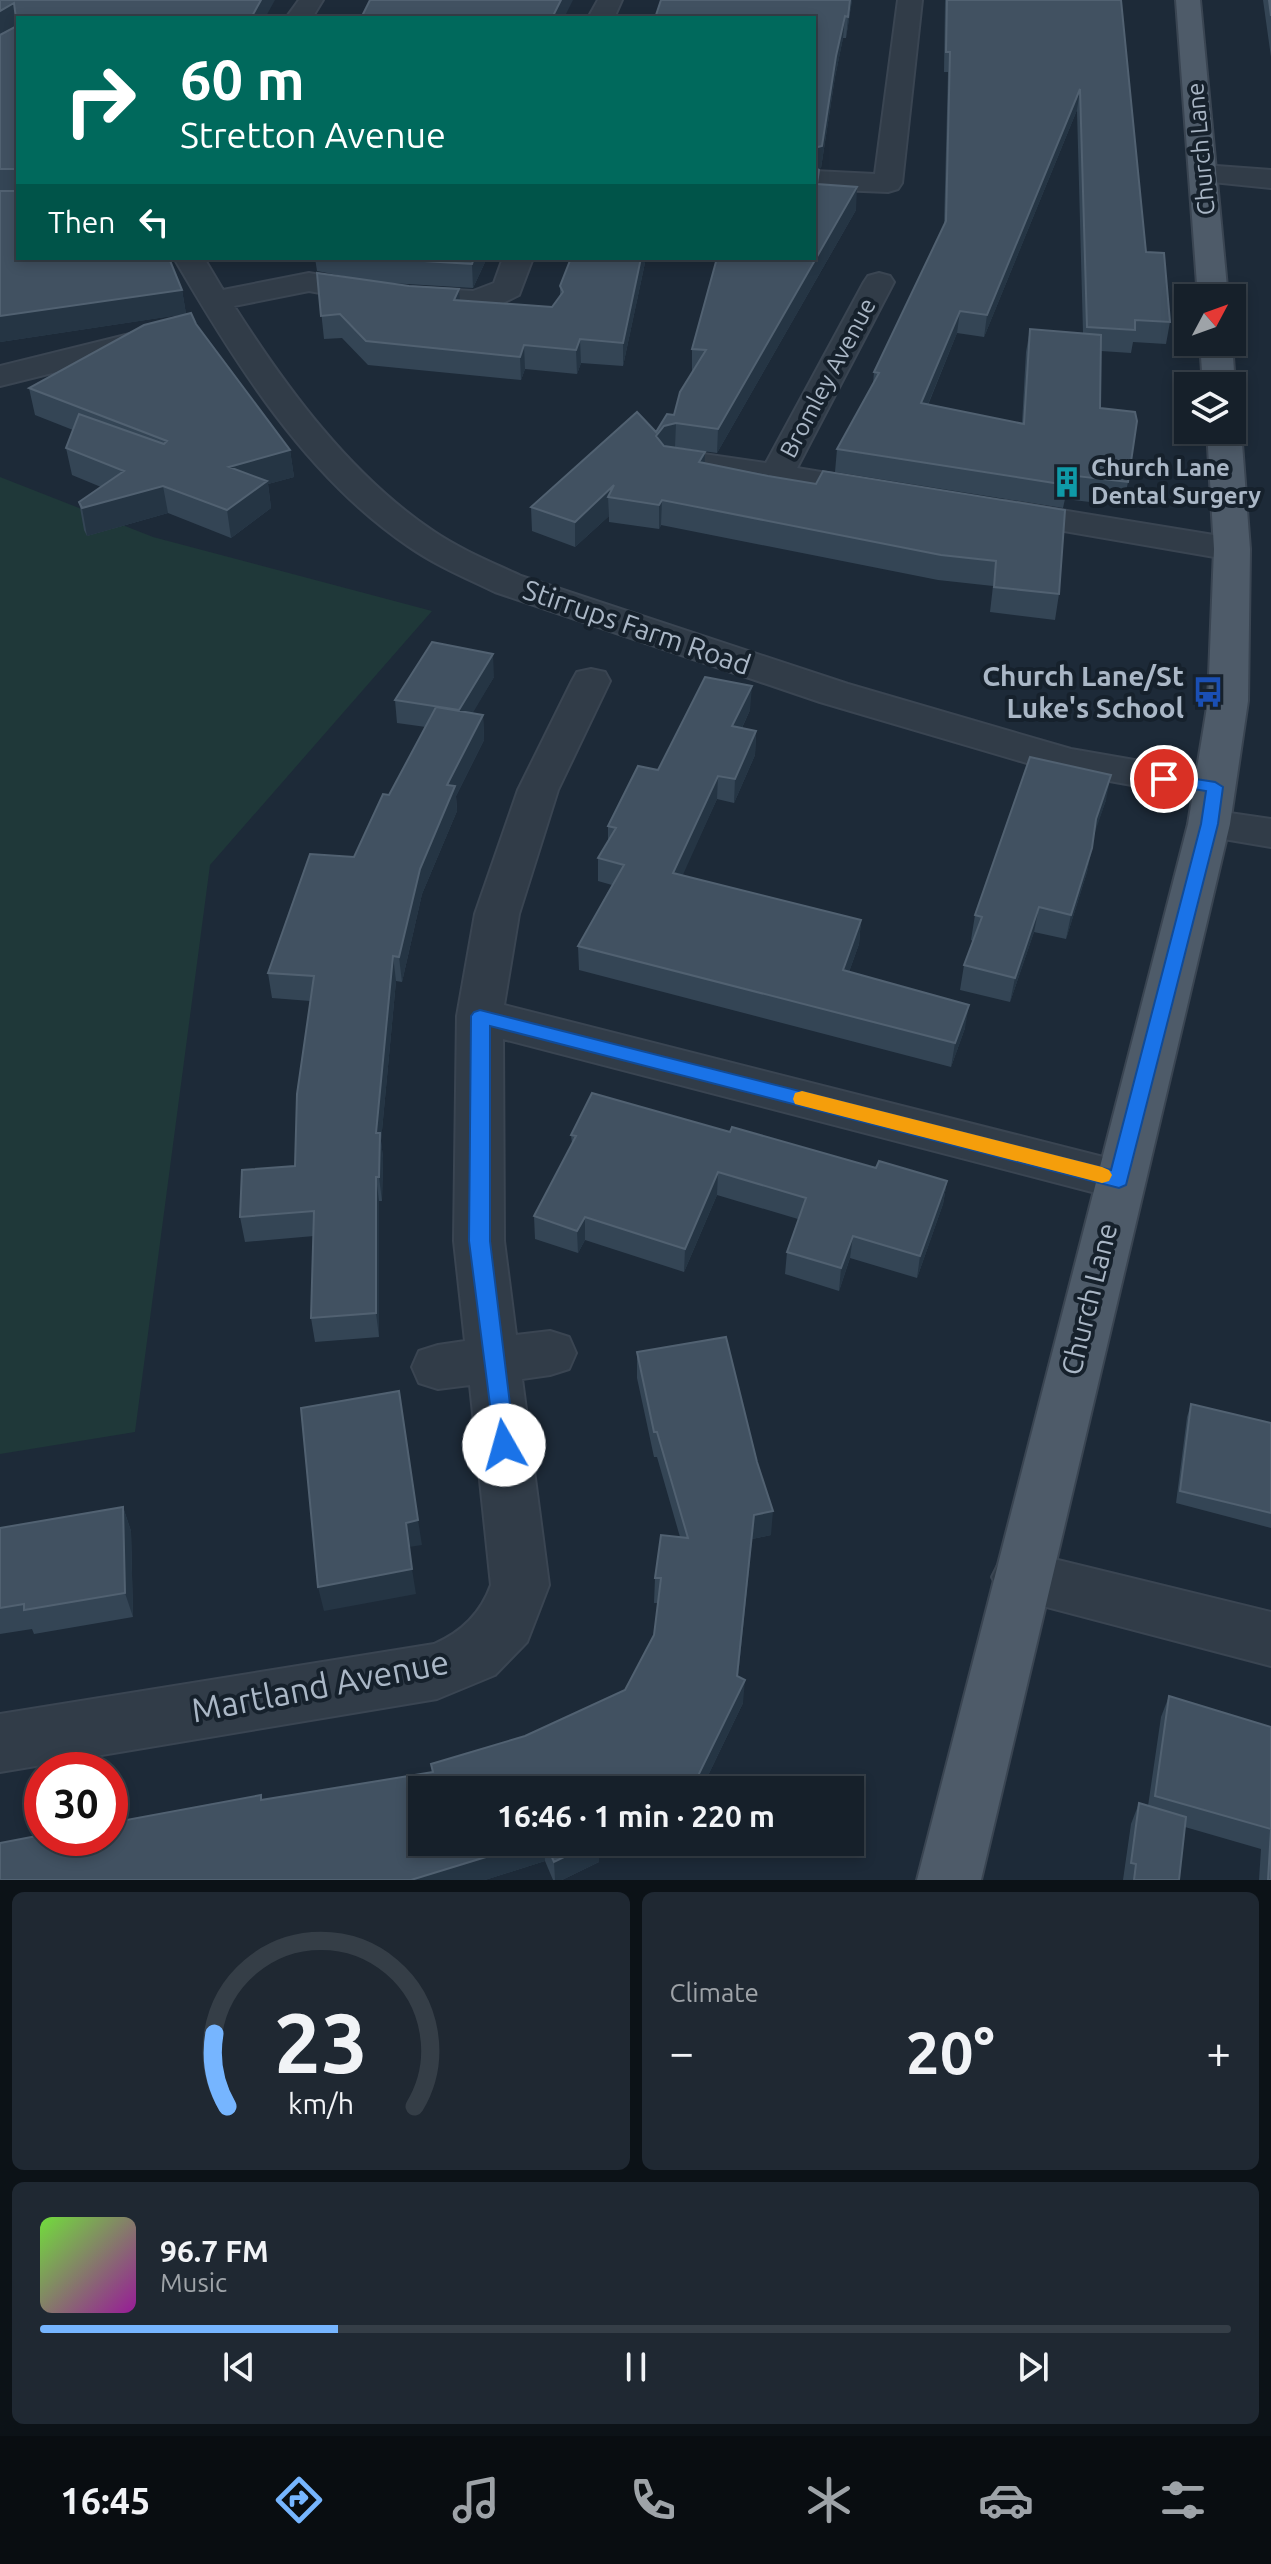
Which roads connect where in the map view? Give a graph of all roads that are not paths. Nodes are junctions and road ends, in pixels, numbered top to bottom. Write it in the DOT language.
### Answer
graph roads {
  1 [pos="910,0"];
  2 [pos="1188,0"];
  3 [pos="1203,174"];
  4 [pos="1271,179"];
  5 [pos="816,180"];
  6 [pos="189,260"];
  7 [pos="518,260"];
  8 [pos="879,282"];
  9 [pos="1212,284"];
  10 [pos="204,319"];
  11 [pos="0,376"];
  12 [pos="1225,444"];
  13 [pos="676,460"];
  14 [pos="777,474"];
  15 [pos="902,495"];
  16 [pos="981,508"];
  17 [pos="1232,549"];
  18 [pos="591,681"];
  19 [pos="1212,806"];
  20 [pos="1271,833"];
  21 [pos="480,1016"];
  22 [pos="1119,1180"];
  23 [pos="550,1353"];
  24 [pos="493,1360"];
  25 [pos="438,1367"];
  26 [pos="1021,1577"];
  27 [pos="1271,1639"];
  28 [pos="0,1743"];
  29 [pos="949,1880"];
  1 -- 5 [label="street"];
  2 -- 3 [label="main road, Church Lane"];
  3 -- 4 [label="street"];
  3 -- 9 [label="main road, Church Lane"];
  6 -- 10 [label="street, Stirrups Farm Road"];
  7 -- 10 [label="street"];
  8 -- 14 [label="street, Bromley Avenue"];
  10 -- 11 [label="street"];
  10 -- 19 [label="street, Stirrups Farm Road"];
  12 -- 17 [label="main road, Church Lane"];
  13 -- 14 [label="street"];
  14 -- 15 [label="street"];
  16 -- 17 [label="street"];
  17 -- 19 [label="main road, Church Lane"];
  18 -- 21 [label="street, Martland Avenue"];
  19 -- 20 [label="street, Stirrups Farm Road"];
  19 -- 22 [label="main road, Church Lane"];
  21 -- 22 [label="street"];
  21 -- 24 [label="street, Martland Avenue"];
  22 -- 26 [label="main road, Church Lane"];
  23 -- 24 [label="street"];
  24 -- 25 [label="street"];
  24 -- 28 [label="street, Martland Avenue"];
  26 -- 27 [label="street"];
  26 -- 29 [label="main road, Church Lane"];
}
